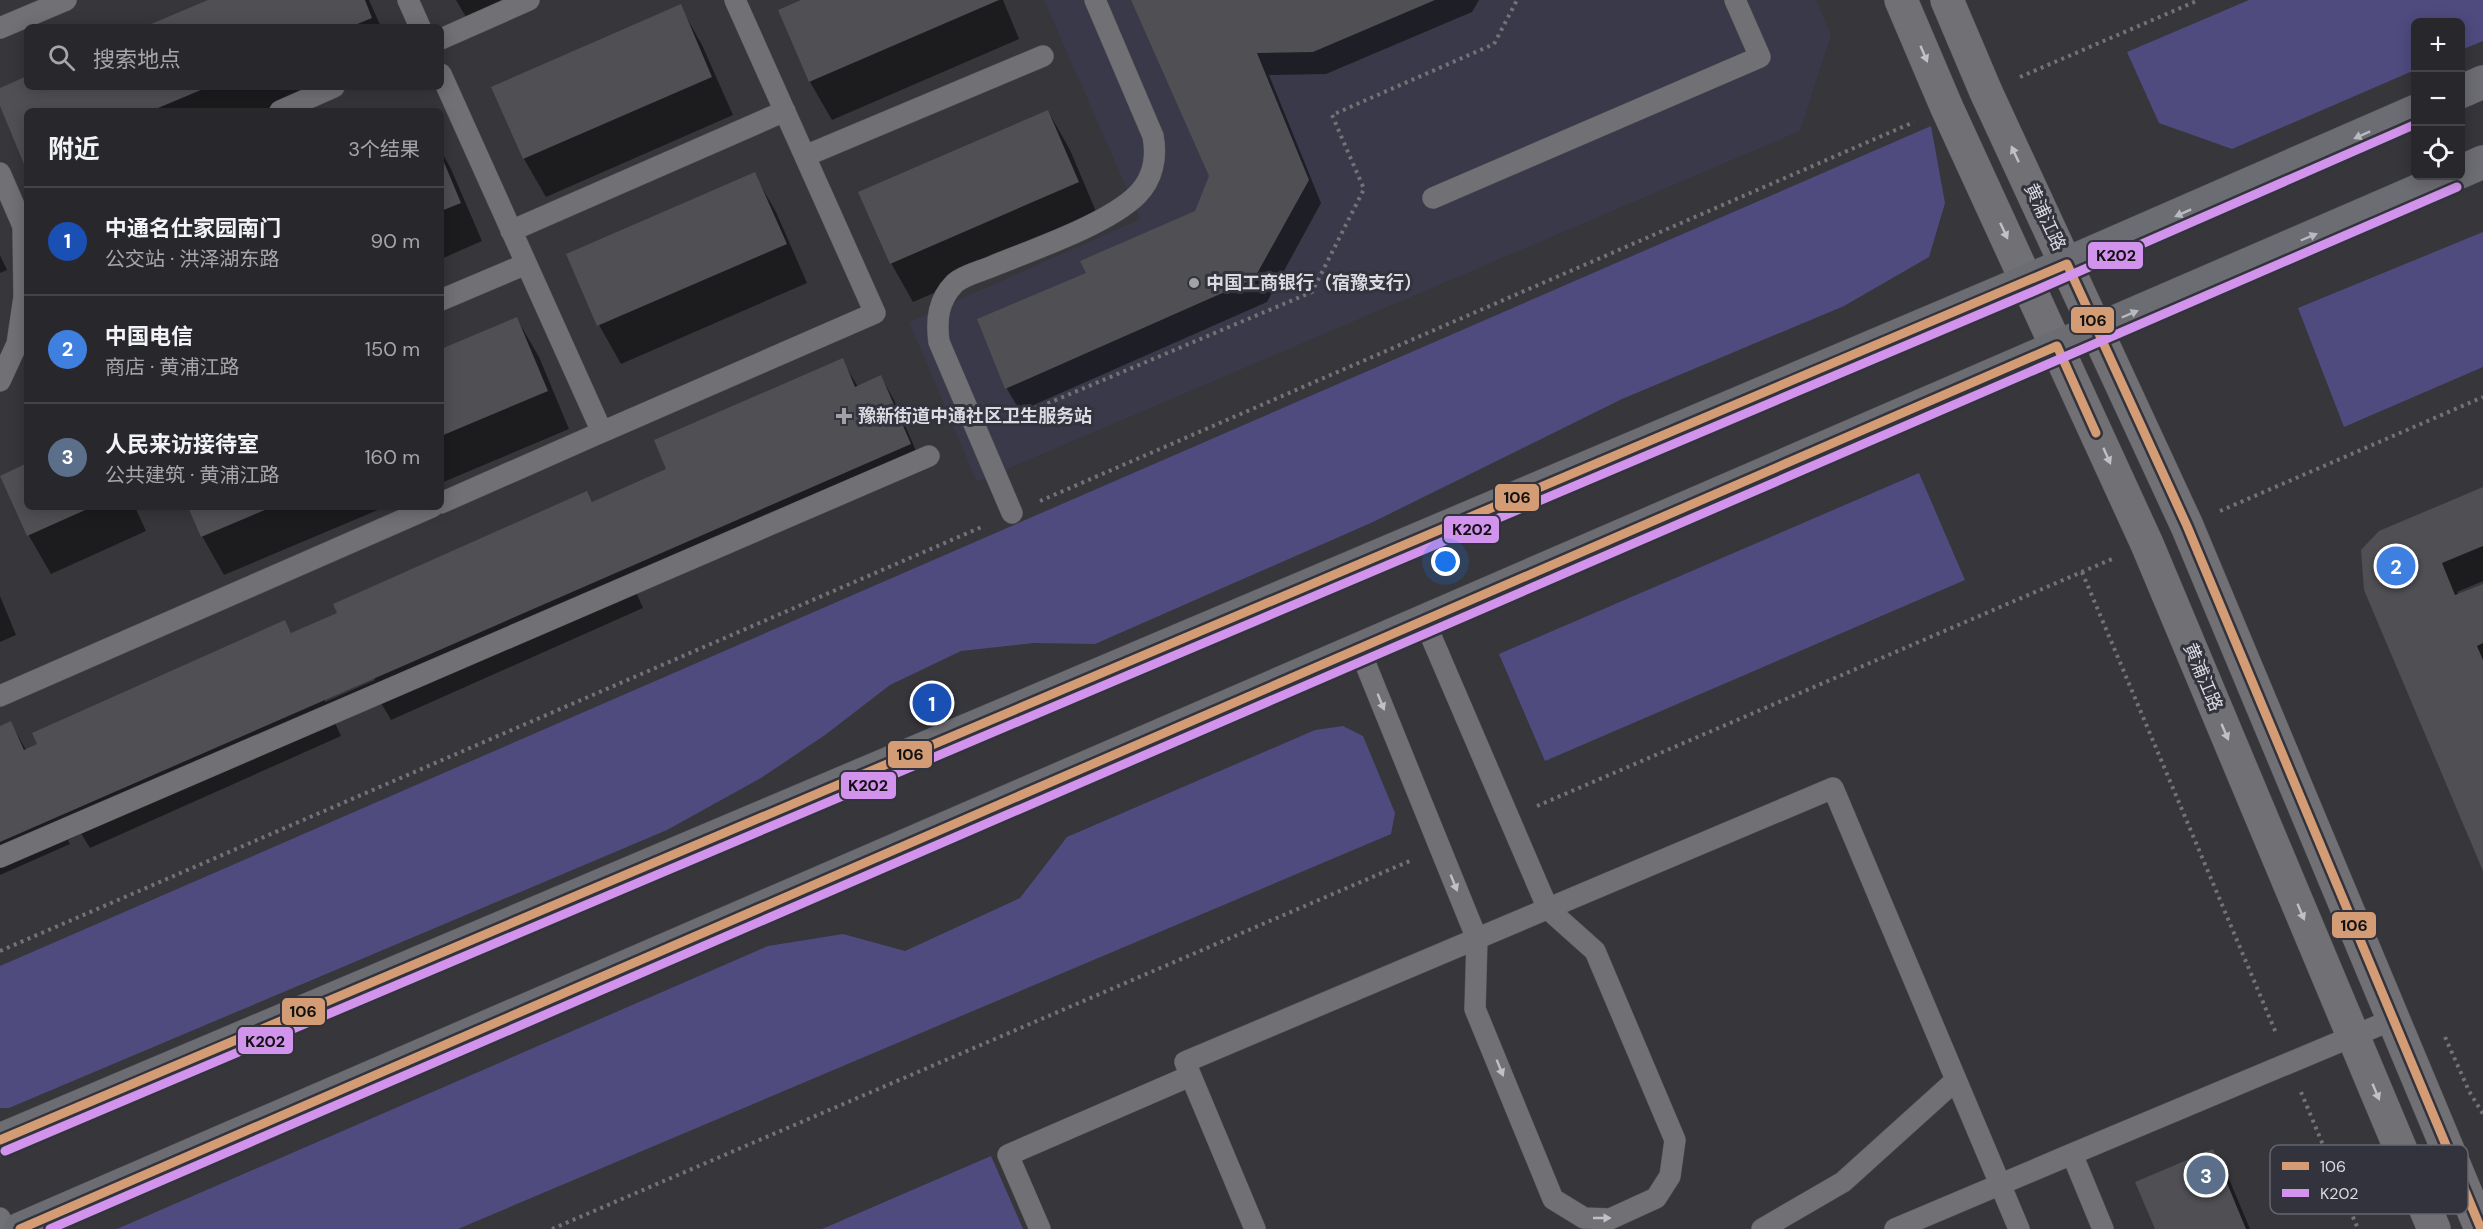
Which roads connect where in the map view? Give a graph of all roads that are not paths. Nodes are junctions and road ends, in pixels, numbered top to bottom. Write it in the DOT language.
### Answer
graph roads {
  1 [pos="66,0"];
  2 [pos="408,0"];
  3 [pos="528,0"];
  4 [pos="735,0"];
  5 [pos="1095,0"];
  6 [pos="1735,0"];
  7 [pos="1900,0"];
  8 [pos="1947,0"];
  9 [pos="419,24"];
  10 [pos="0,28"];
  11 [pos="444,38"];
  12 [pos="1043,56"];
  13 [pos="444,81"];
  14 [pos="2483,82"];
  15 [pos="326,90"];
  16 [pos="2465,90"];
  17 [pos="287,108"];
  18 [pos="785,111"];
  19 [pos="2411,113"];
  20 [pos="805,156"];
  21 [pos="2483,162"];
  22 [pos="2465,170"];
  23 [pos="0,173"];
  24 [pos="2443,180"];
  25 [pos="1433,198"];
  26 [pos="24,223"];
  27 [pos="512,231"];
  28 [pos="526,264"];
  29 [pos="2067,264"];
  30 [pos="2027,282"];
  31 [pos="24,297"];
  32 [pos="444,299"];
  33 [pos="2097,328"];
  34 [pos="8,340"];
  35 [pos="2057,346"];
  36 [pos="0,381"];
  37 [pos="602,432"];
  38 [pos="929,456"];
  39 [pos="444,502"];
  40 [pos="425,510"];
  41 [pos="1012,513"];
  42 [pos="1424,620"];
  43 [pos="1359,648"];
  44 [pos="0,696"];
  45 [pos="0,857"];
  46 [pos="1548,909"];
  47 [pos="1477,939"];
  48 [pos="2394,1019"];
  49 [pos="2353,1037"];
  50 [pos="1190,1076"];
  51 [pos="1956,1080"];
  52 [pos="0,1140"];
  53 [pos="2398,1145"];
  54 [pos="2446,1145"];
  55 [pos="2072,1154"];
  56 [pos="2000,1185"];
  57 [pos="2468,1198"];
  58 [pos="2427,1214"];
  59 [pos="0,1218"];
  60 [pos="5,1229"];
  61 [pos="20,1229"];
  62 [pos="1040,1229"];
  63 [pos="1255,1229"];
  64 [pos="1762,1229"];
  65 [pos="1895,1229"];
  66 [pos="2019,1229"];
  67 [pos="2103,1229"];
  68 [pos="2433,1229"];
  69 [pos="2481,1229"];
  1 -- 10 [label="lane"];
  2 -- 9 [label="lane"];
  3 -- 11 [label="lane"];
  4 -- 18 [label="lane"];
  5 -- 41 [label="lane"];
  6 -- 25 [label="lane"];
  7 -- 30 [label="street, 黄浦江路, one-way"];
  29 -- 8 [label="street, 黄浦江路, one-way"];
  12 -- 20 [label="lane"];
  13 -- 27 [label="lane"];
  14 -- 16 [label="main road"];
  15 -- 17 [label="lane"];
  18 -- 20 [label="lane"];
  18 -- 27 [label="lane"];
  19 -- 29 [label="main road, one-way"];
  20 -- 37 [label="lane"];
  21 -- 22 [label="main road"];
  23 -- 26 [label="lane"];
  33 -- 24 [label="main road, one-way"];
  27 -- 28 [label="lane"];
  28 -- 32 [label="lane"];
  28 -- 37 [label="lane"];
  29 -- 30 [label="main road"];
  29 -- 33 [label="street, 黄浦江路"];
  30 -- 35 [label="street, 黄浦江路"];
  30 -- 52 [label="main road"];
  31 -- 34 [label="lane"];
  33 -- 35 [label="main road"];
  33 -- 48 [label="street, 黄浦江路"];
  34 -- 36 [label="lane"];
  35 -- 42 [label="main road"];
  35 -- 49 [label="street, 黄浦江路, one-way"];
  37 -- 39 [label="lane"];
  38 -- 45 [label="lane"];
  40 -- 44 [label="lane"];
  42 -- 43 [label="main road"];
  42 -- 46 [label="lane"];
  43 -- 47 [label="lane, one-way"];
  43 -- 61 [label="main road"];
  46 -- 47 [label="lane"];
  47 -- 46 [label="lane, one-way"];
  46 -- 51 [label="lane"];
  47 -- 50 [label="lane"];
  48 -- 49 [label="lane"];
  48 -- 54 [label="street, 黄浦江路"];
  49 -- 53 [label="street, 黄浦江路, one-way"];
  49 -- 55 [label="lane"];
  50 -- 62 [label="lane"];
  50 -- 63 [label="lane"];
  51 -- 56 [label="lane"];
  51 -- 64 [label="lane"];
  55 -- 56 [label="lane"];
  55 -- 67 [label="lane"];
  56 -- 65 [label="lane"];
  56 -- 66 [label="lane"];
  57 -- 69 [label="street, 黄浦江路"];
  58 -- 68 [label="street, 黄浦江路, one-way"];
  59 -- 60 [label="lane"];
}
